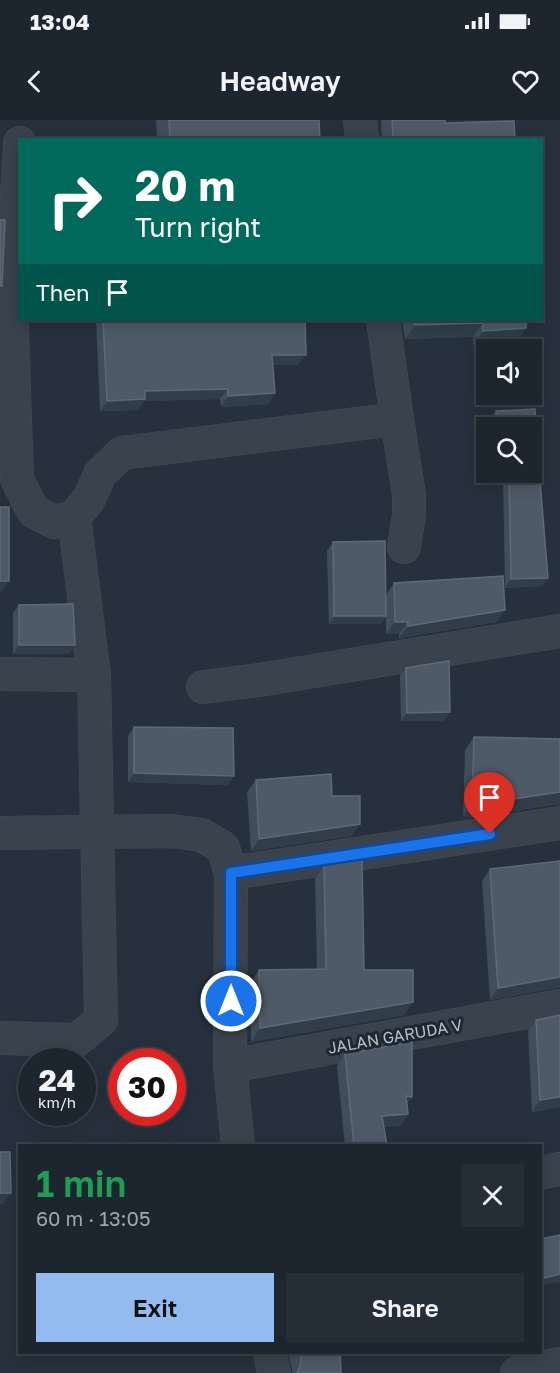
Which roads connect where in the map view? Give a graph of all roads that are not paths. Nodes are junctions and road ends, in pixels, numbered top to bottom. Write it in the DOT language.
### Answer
graph roads {
  1 [pos="360,120"];
  2 [pos="16,134"];
  3 [pos="362,138"];
  4 [pos="5,302"];
  5 [pos="383,321"];
  6 [pos="397,419"];
  7 [pos="9,480"];
  8 [pos="74,517"];
  9 [pos="404,547"];
  10 [pos="560,631"];
  11 [pos="0,674"];
  12 [pos="94,675"];
  13 [pos="203,687"];
  14 [pos="560,823"];
  15 [pos="97,831"];
  16 [pos="0,833"];
  17 [pos="231,873"];
  18 [pos="560,1006"];
  19 [pos="0,1038"];
  20 [pos="230,1065"];
  21 [pos="238,1144"];
  22 [pos="560,1169"];
  23 [pos="542,1173"];
  24 [pos="270,1354"];
  25 [pos="560,1364"];
  26 [pos="274,1373"];
  27 [pos="517,1373"];
  1 -- 3 [label="street"];
  2 -- 4 [label="street"];
  4 -- 7 [label="street"];
  5 -- 6 [label="street"];
  6 -- 8 [label="street"];
  6 -- 9 [label="street"];
  7 -- 8 [label="street"];
  8 -- 12 [label="street"];
  10 -- 13 [label="street"];
  11 -- 12 [label="street"];
  12 -- 15 [label="street"];
  14 -- 17 [label="street"];
  15 -- 16 [label="street"];
  15 -- 17 [label="street"];
  15 -- 19 [label="street"];
  17 -- 20 [label="street"];
  18 -- 20 [label="street, JALAN GARUDA V"];
  20 -- 21 [label="street"];
  22 -- 23 [label="street"];
  24 -- 26 [label="street"];
  25 -- 27 [label="street"];
}
